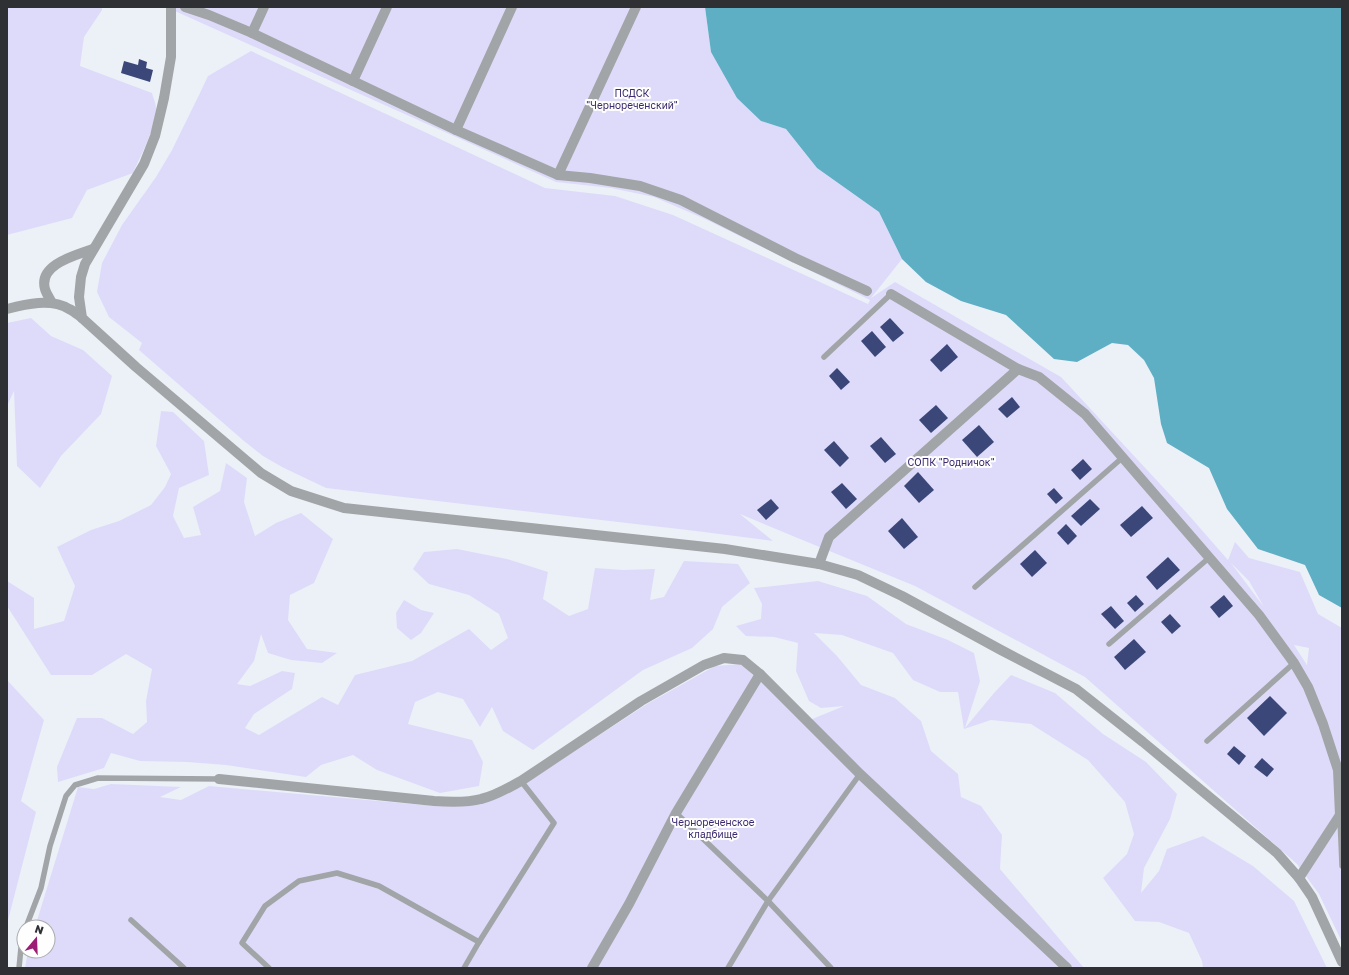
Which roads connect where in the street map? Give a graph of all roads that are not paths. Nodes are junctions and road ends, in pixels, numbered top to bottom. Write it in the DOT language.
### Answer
graph roads {
  1 [pos="172,7"];
  2 [pos="185,7"];
  3 [pos="264,7"];
  4 [pos="387,7"];
  5 [pos="512,7"];
  6 [pos="636,7"];
  7 [pos="252,32"];
  8 [pos="354,81"];
  9 [pos="456,130"];
  10 [pos="558,175"];
  11 [pos="94,249"];
  12 [pos="867,291"];
  13 [pos="891,294"];
  14 [pos="52,303"];
  15 [pos="7,309"];
  16 [pos="82,318"];
  17 [pos="824,357"];
  18 [pos="1018,369"];
  19 [pos="1122,458"];
  20 [pos="1210,557"];
  21 [pos="818,564"];
  22 [pos="975,587"];
  23 [pos="1109,644"];
  24 [pos="1294,662"];
  25 [pos="760,674"];
  26 [pos="1208,741"];
  27 [pos="860,774"];
  28 [pos="219,779"];
  29 [pos="520,781"];
  30 [pos="676,813"];
  31 [pos="1341,815"];
  32 [pos="1342,866"];
  33 [pos="1299,878"];
  34 [pos="768,901"];
  35 [pos="29,919"];
  36 [pos="131,920"];
  37 [pos="479,942"];
  38 [pos="1342,962"];
  39 [pos="184,968"];
  40 [pos="269,968"];
  41 [pos="464,968"];
  42 [pos="592,968"];
  43 [pos="728,968"];
  44 [pos="831,968"];
  45 [pos="1067,968"];
  1 -- 11 [label="street"];
  2 -- 7 [label="street"];
  3 -- 7 [label="street"];
  4 -- 8 [label="street"];
  5 -- 9 [label="street"];
  6 -- 10 [label="street"];
  7 -- 8 [label="street"];
  8 -- 9 [label="street"];
  9 -- 10 [label="street"];
  10 -- 12 [label="street"];
  11 -- 14 [label="street"];
  11 -- 16 [label="street"];
  13 -- 17 [label="lane"];
  13 -- 18 [label="street"];
  14 -- 15 [label="street"];
  14 -- 16 [label="street"];
  16 -- 21 [label="street"];
  18 -- 19 [label="street"];
  18 -- 21 [label="street"];
  19 -- 20 [label="street"];
  19 -- 22 [label="lane"];
  20 -- 23 [label="lane"];
  20 -- 24 [label="street"];
  21 -- 33 [label="street"];
  24 -- 26 [label="lane"];
  24 -- 31 [label="street"];
  25 -- 27 [label="street"];
  25 -- 29 [label="street"];
  25 -- 30 [label="street"];
  27 -- 34 [label="lane"];
  27 -- 45 [label="street"];
  28 -- 29 [label="street"];
  28 -- 35 [label="lane"];
  29 -- 37 [label="lane"];
  30 -- 34 [label="lane"];
  30 -- 42 [label="street"];
  31 -- 32 [label="lane"];
  31 -- 33 [label="street"];
  33 -- 38 [label="street"];
  34 -- 43 [label="lane"];
  34 -- 44 [label="lane"];
  36 -- 39 [label="lane"];
  37 -- 40 [label="lane"];
  37 -- 41 [label="lane"];
}
